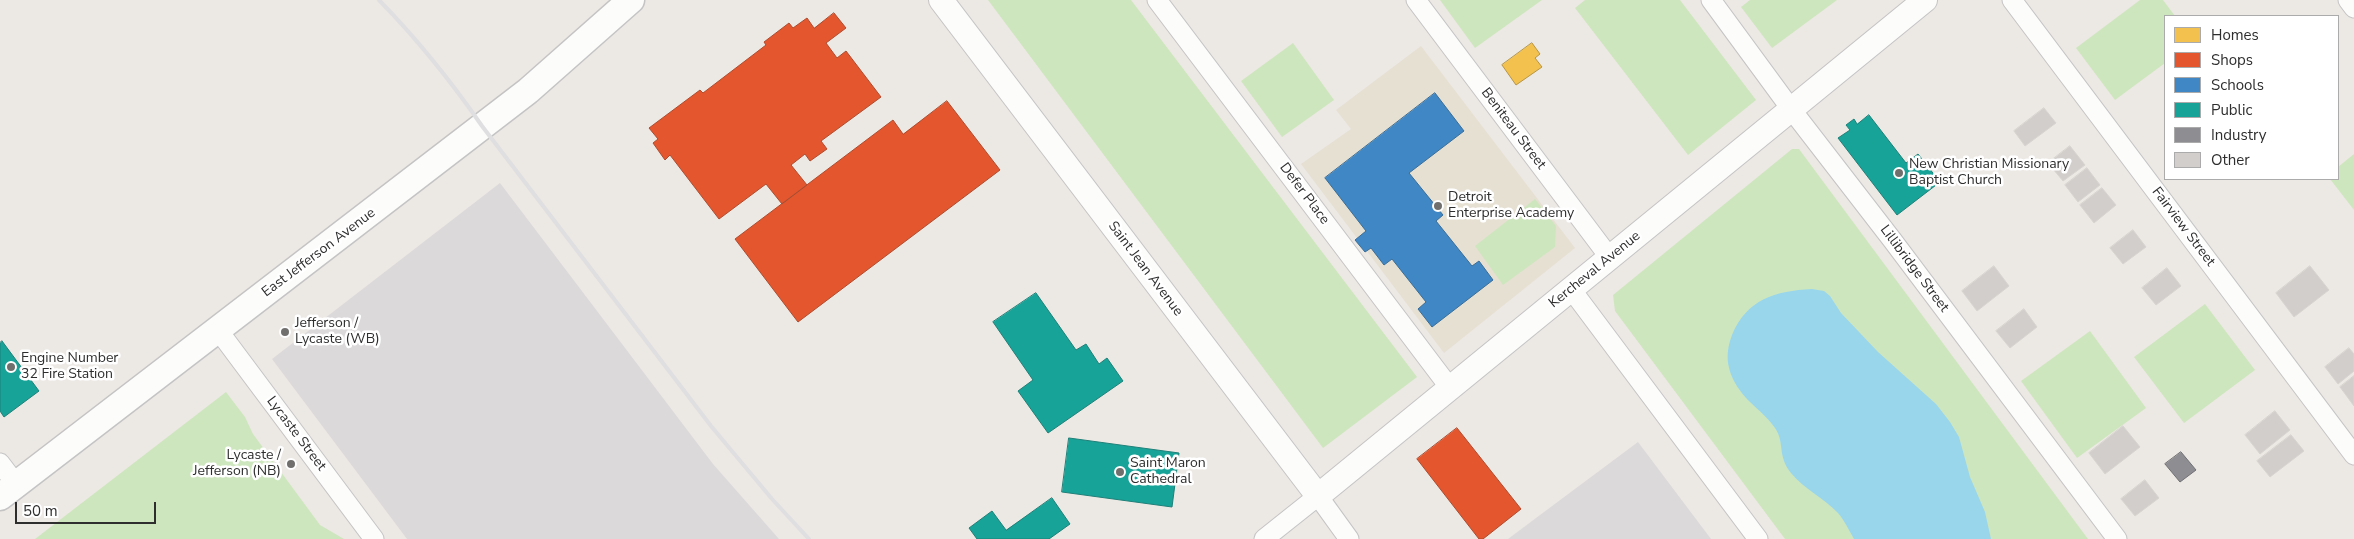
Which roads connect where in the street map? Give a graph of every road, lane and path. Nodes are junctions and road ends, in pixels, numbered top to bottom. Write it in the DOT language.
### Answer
graph roads {
  1 [pos="631,0"];
  2 [pos="941,0"];
  3 [pos="1157,0"];
  4 [pos="1416,0"];
  5 [pos="1711,0"];
  6 [pos="1925,0"];
  7 [pos="2012,0"];
  8 [pos="2348,0"];
  9 [pos="2354,8"];
  10 [pos="1791,110"];
  11 [pos="1610,258"];
  12 [pos="1571,289"];
  13 [pos="218,330"];
  14 [pos="1450,388"];
  15 [pos="2354,455"];
  16 [pos="0,463"];
  17 [pos="8,491"];
  18 [pos="1318,496"];
  19 [pos="374,539"];
  20 [pos="1264,539"];
  21 [pos="1349,539"];
  22 [pos="1758,539"];
  23 [pos="2117,539"];
  1 -- 13 [label="main road, East Jefferson Avenue"];
  2 -- 18 [label="street, Saint Jean Avenue"];
  3 -- 14 [label="street, Defer Place"];
  4 -- 11 [label="street, Beniteau Street"];
  5 -- 10 [label="street, Lillibridge Street"];
  6 -- 10 [label="street, Kercheval Avenue"];
  7 -- 15 [label="street, Fairview Street"];
  8 -- 9 [label="street"];
  10 -- 11 [label="street, Kercheval Avenue"];
  10 -- 23 [label="street, Lillibridge Street"];
  11 -- 12 [label="street, Kercheval Avenue"];
  12 -- 14 [label="street, Kercheval Avenue"];
  12 -- 22 [label="street"];
  13 -- 17 [label="main road, East Jefferson Avenue"];
  13 -- 19 [label="street, Lycaste Street"];
  14 -- 18 [label="street, Kercheval Avenue"];
  16 -- 17 [label="street"];
  18 -- 20 [label="street, Kercheval Avenue"];
  18 -- 21 [label="street, Saint Jean Avenue"];
}
